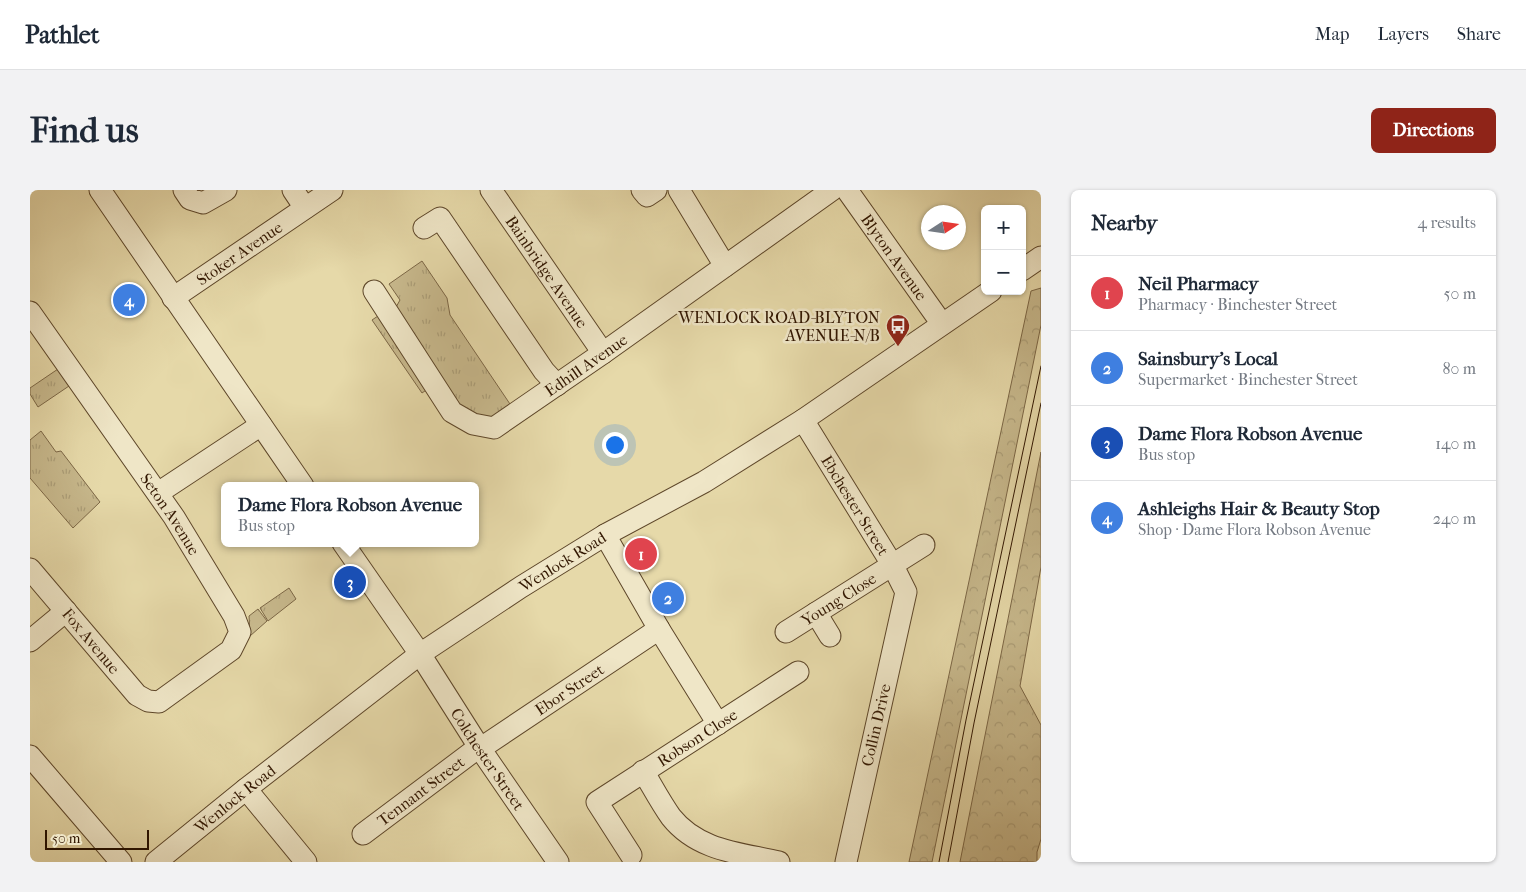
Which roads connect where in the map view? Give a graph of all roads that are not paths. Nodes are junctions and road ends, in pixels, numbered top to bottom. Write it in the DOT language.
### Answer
graph roads {
  1 [pos="100,190"];
  2 [pos="184,190"];
  3 [pos="226,190"];
  4 [pos="293,190"];
  5 [pos="332,190"];
  6 [pos="491,190"];
  7 [pos="642,190"];
  8 [pos="656,190"];
  9 [pos="678,190"];
  10 [pos="832,190"];
  11 [pos="847,190"];
  12 [pos="305,208"];
  13 [pos="424,228"];
  14 [pos="1041,257"];
  15 [pos="725,266"];
  16 [pos="1026,267"];
  17 [pos="374,291"];
  18 [pos="984,295"];
  19 [pos="173,298"];
  20 [pos="30,312"];
  21 [pos="942,324"];
  22 [pos="603,353"];
  23 [pos="557,385"];
  24 [pos="803,420"];
  25 [pos="261,425"];
  26 [pos="300,482"];
  27 [pos="158,493"];
  28 [pos="605,536"];
  29 [pos="924,546"];
  30 [pos="346,547"];
  31 [pos="893,566"];
  32 [pos="30,569"];
  33 [pos="906,592"];
  34 [pos="66,611"];
  35 [pos="816,613"];
  36 [pos="659,630"];
  37 [pos="786,632"];
  38 [pos="830,636"];
  39 [pos="30,641"];
  40 [pos="420,654"];
  41 [pos="798,672"];
  42 [pos="159,702"];
  43 [pos="718,724"];
  44 [pos="480,748"];
  45 [pos="30,756"];
  46 [pos="643,772"];
  47 [pos="246,789"];
  48 [pos="363,834"];
  49 [pos="630,855"];
  50 [pos="846,860"];
  51 [pos="121,862"];
  52 [pos="156,862"];
  53 [pos="306,862"];
  54 [pos="558,862"];
  55 [pos="779,862"];
  1 -- 19 [label="street"];
  2 -- 3 [label="street"];
  4 -- 12 [label="street"];
  5 -- 12 [label="street, Stoker Avenue"];
  6 -- 22 [label="street, Bainbridge Avenue"];
  7 -- 8 [label="street"];
  9 -- 15 [label="street"];
  10 -- 15 [label="street, Edhill Avenue"];
  11 -- 21 [label="street, Blyton Avenue"];
  12 -- 19 [label="street, Stoker Avenue"];
  13 -- 23 [label="street"];
  14 -- 16 [label="street"];
  15 -- 22 [label="street, Edhill Avenue"];
  17 -- 23 [label="street, Edhill Avenue"];
  18 -- 21 [label="street, Wenlock Road"];
  19 -- 25 [label="street"];
  20 -- 27 [label="street, Seton Avenue"];
  21 -- 24 [label="street, Wenlock Road"];
  22 -- 23 [label="street, Edhill Avenue"];
  24 -- 28 [label="street, Wenlock Road"];
  24 -- 31 [label="street, Ebchester Street"];
  25 -- 26 [label="street"];
  25 -- 27 [label="street"];
  27 -- 42 [label="street, Seton Avenue"];
  28 -- 36 [label="street"];
  28 -- 40 [label="street, Wenlock Road"];
  29 -- 31 [label="street, Young Close"];
  30 -- 40 [label="street, Colchester Street"];
  31 -- 33 [label="street, Ebchester Street"];
  31 -- 35 [label="street, Young Close"];
  32 -- 34 [label="street, Fox Avenue"];
  33 -- 50 [label="street, Collin Drive"];
  34 -- 39 [label="street"];
  34 -- 42 [label="street, Fox Avenue"];
  35 -- 37 [label="street, Young Close"];
  35 -- 38 [label="street"];
  36 -- 43 [label="street"];
  36 -- 44 [label="street, Ebor Street"];
  40 -- 44 [label="street, Colchester Street"];
  40 -- 47 [label="street, Wenlock Road"];
  41 -- 43 [label="street, Robson Close"];
  43 -- 46 [label="street, Robson Close"];
  44 -- 48 [label="street, Tennant Street"];
  44 -- 54 [label="street, Colchester Street"];
  45 -- 51 [label="street"];
  46 -- 49 [label="street, Robson Close"];
  46 -- 55 [label="street"];
  47 -- 52 [label="street, Wenlock Road"];
  47 -- 53 [label="street"];
}
